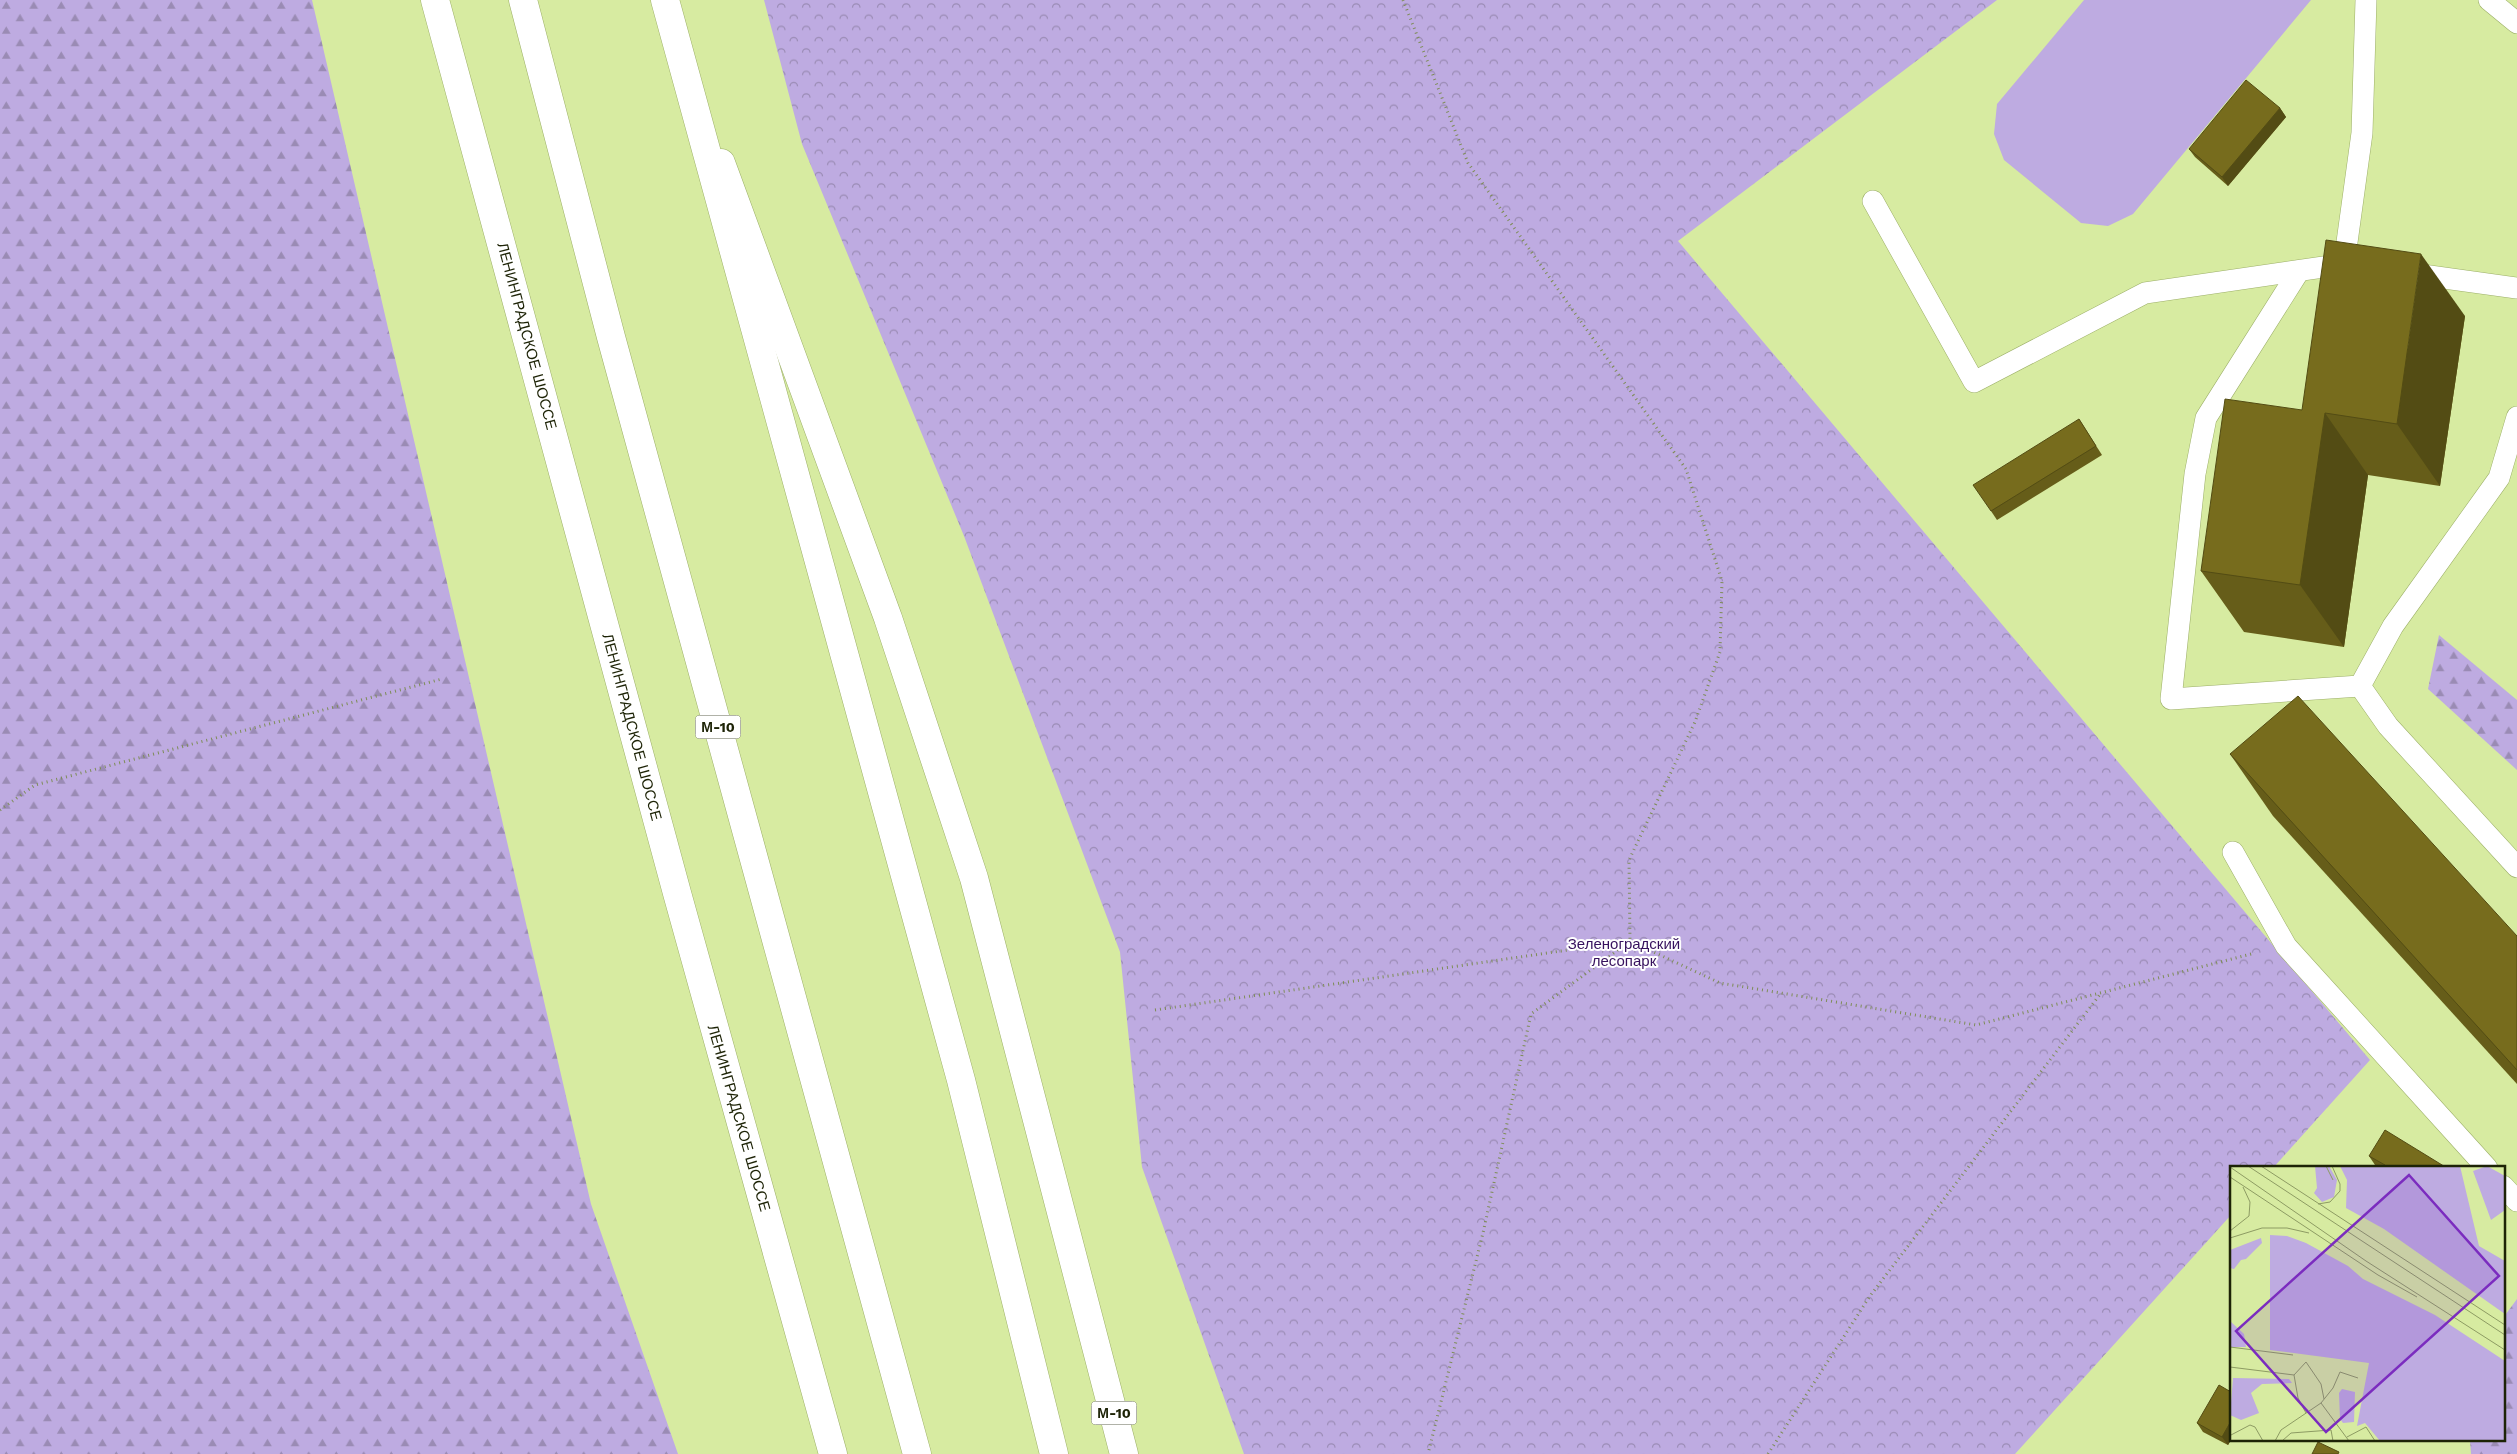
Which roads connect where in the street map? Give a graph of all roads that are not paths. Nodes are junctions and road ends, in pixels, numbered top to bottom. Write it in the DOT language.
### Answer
graph roads {
  1 [pos="435,0"];
  2 [pos="523,0"];
  3 [pos="665,0"];
  4 [pos="2366,0"];
  5 [pos="2489,0"];
  6 [pos="2517,23"];
  7 [pos="679,49"];
  8 [pos="1873,201"];
  9 [pos="2344,264"];
  10 [pos="2299,270"];
  11 [pos="2517,288"];
  12 [pos="2517,418"];
  13 [pos="2360,686"];
  14 [pos="2233,852"];
  15 [pos="2517,867"];
  16 [pos="2485,1166"];
  17 [pos="2504,1187"];
  18 [pos="2517,1201"];
  19 [pos="833,1454"];
  20 [pos="917,1454"];
  21 [pos="1054,1454"];
  22 [pos="1124,1454"];
  1 -- 19 [label="main road, ЛЕНИНГРАДСКОЕ ШОССЕ"];
  2 -- 20 [label="main road, М-10"];
  3 -- 7 [label="main road, М-10"];
  4 -- 9 [label="lane"];
  5 -- 6 [label="lane"];
  7 -- 21 [label="main road, М-10"];
  7 -- 22 [label="main road, М-10"];
  8 -- 10 [label="lane"];
  9 -- 10 [label="lane"];
  9 -- 11 [label="lane"];
  10 -- 13 [label="lane"];
  12 -- 13 [label="lane"];
  13 -- 15 [label="lane"];
  14 -- 16 [label="lane"];
  17 -- 18 [label="lane"];
}
